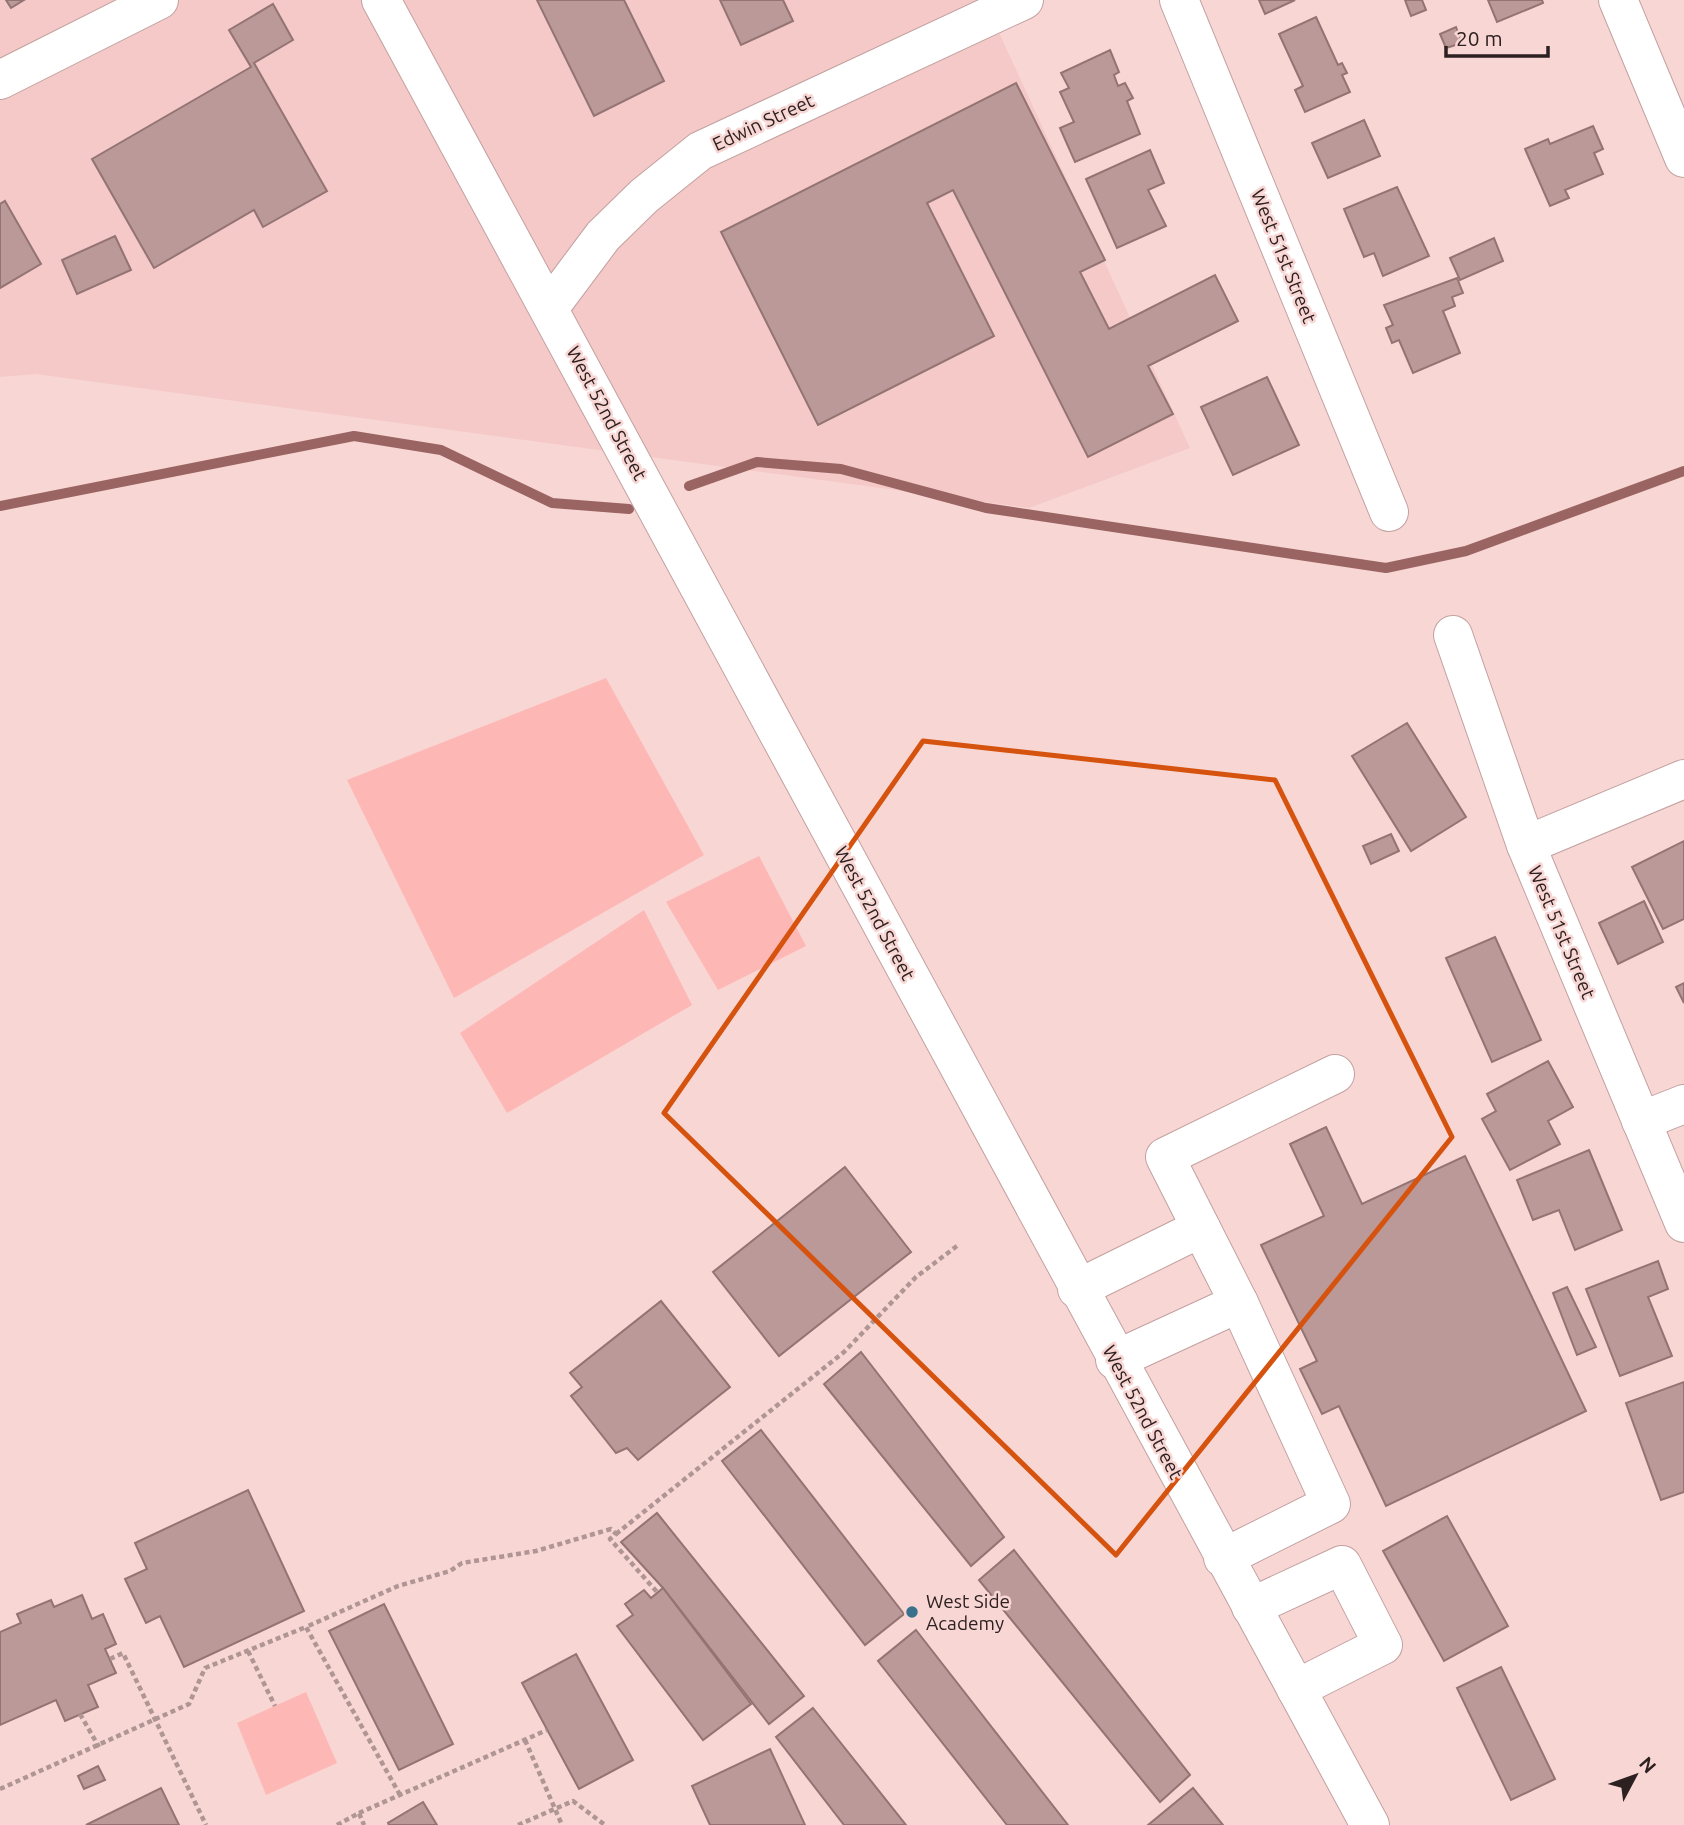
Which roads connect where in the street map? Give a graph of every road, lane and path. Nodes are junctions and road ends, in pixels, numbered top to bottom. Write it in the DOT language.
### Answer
graph roads {
  1 [pos="159,0"];
  2 [pos="381,0"];
  3 [pos="1024,0"];
  4 [pos="1179,0"];
  5 [pos="1618,0"];
  6 [pos="0,80"];
  7 [pos="1684,158"];
  8 [pos="550,307"];
  9 [pos="1389,512"];
  10 [pos="1453,635"];
  11 [pos="1684,779"];
  12 [pos="1526,845"];
  13 [pos="1335,1074"];
  14 [pos="1684,1104"];
  15 [pos="1641,1121"];
  16 [pos="1684,1223"];
  17 [pos="1201,1228"];
  18 [pos="957,1246"];
  19 [pos="1077,1289"];
  20 [pos="1239,1303"];
  21 [pos="1115,1360"];
  22 [pos="616,1534"];
  23 [pos="1223,1558"];
  24 [pos="657,1592"];
  25 [pos="1251,1607"];
  26 [pos="306,1627"];
  27 [pos="248,1651"];
  28 [pos="110,1659"];
  29 [pos="1296,1689"];
  30 [pos="275,1706"];
  31 [pos="80,1714"];
  32 [pos="156,1721"];
  33 [pos="547,1730"];
  34 [pos="525,1740"];
  35 [pos="99,1747"];
  36 [pos="0,1789"];
  37 [pos="400,1795"];
  38 [pos="553,1807"];
  39 [pos="359,1813"];
  40 [pos="206,1825"];
  41 [pos="337,1825"];
  42 [pos="364,1825"];
  43 [pos="518,1825"];
  44 [pos="562,1825"];
  45 [pos="606,1825"];
  46 [pos="1370,1825"];
  1 -- 6 [label="street"];
  2 -- 8 [label="street, West 52nd Street"];
  3 -- 8 [label="street, Edwin Street"];
  4 -- 9 [label="street, West 51st Street"];
  5 -- 7 [label="street"];
  8 -- 19 [label="street, West 52nd Street"];
  10 -- 12 [label="street, West 51st Street"];
  11 -- 12 [label="street"];
  12 -- 15 [label="street, West 51st Street"];
  13 -- 17 [label="street"];
  14 -- 15 [label="street"];
  15 -- 16 [label="street, West 51st Street"];
  17 -- 19 [label="street"];
  17 -- 20 [label="street"];
  18 -- 22 [label="path"];
  19 -- 21 [label="street, West 52nd Street"];
  20 -- 21 [label="street"];
  20 -- 23 [label="street"];
  21 -- 23 [label="street, West 52nd Street"];
  22 -- 24 [label="path"];
  22 -- 26 [label="path"];
  23 -- 25 [label="street, West 52nd Street"];
  25 -- 29 [label="street, West 52nd Street"];
  25 -- 29 [label="street"];
  26 -- 27 [label="path"];
  26 -- 37 [label="path"];
  27 -- 30 [label="path"];
  27 -- 32 [label="path"];
  28 -- 32 [label="path"];
  29 -- 46 [label="street, West 52nd Street"];
  31 -- 35 [label="path"];
  32 -- 35 [label="path"];
  32 -- 40 [label="path"];
  33 -- 34 [label="path"];
  34 -- 37 [label="path"];
  34 -- 38 [label="path"];
  35 -- 36 [label="path"];
  37 -- 39 [label="path"];
  38 -- 43 [label="path"];
  38 -- 44 [label="path"];
  38 -- 45 [label="path"];
  39 -- 41 [label="path"];
  39 -- 42 [label="path"];
}
